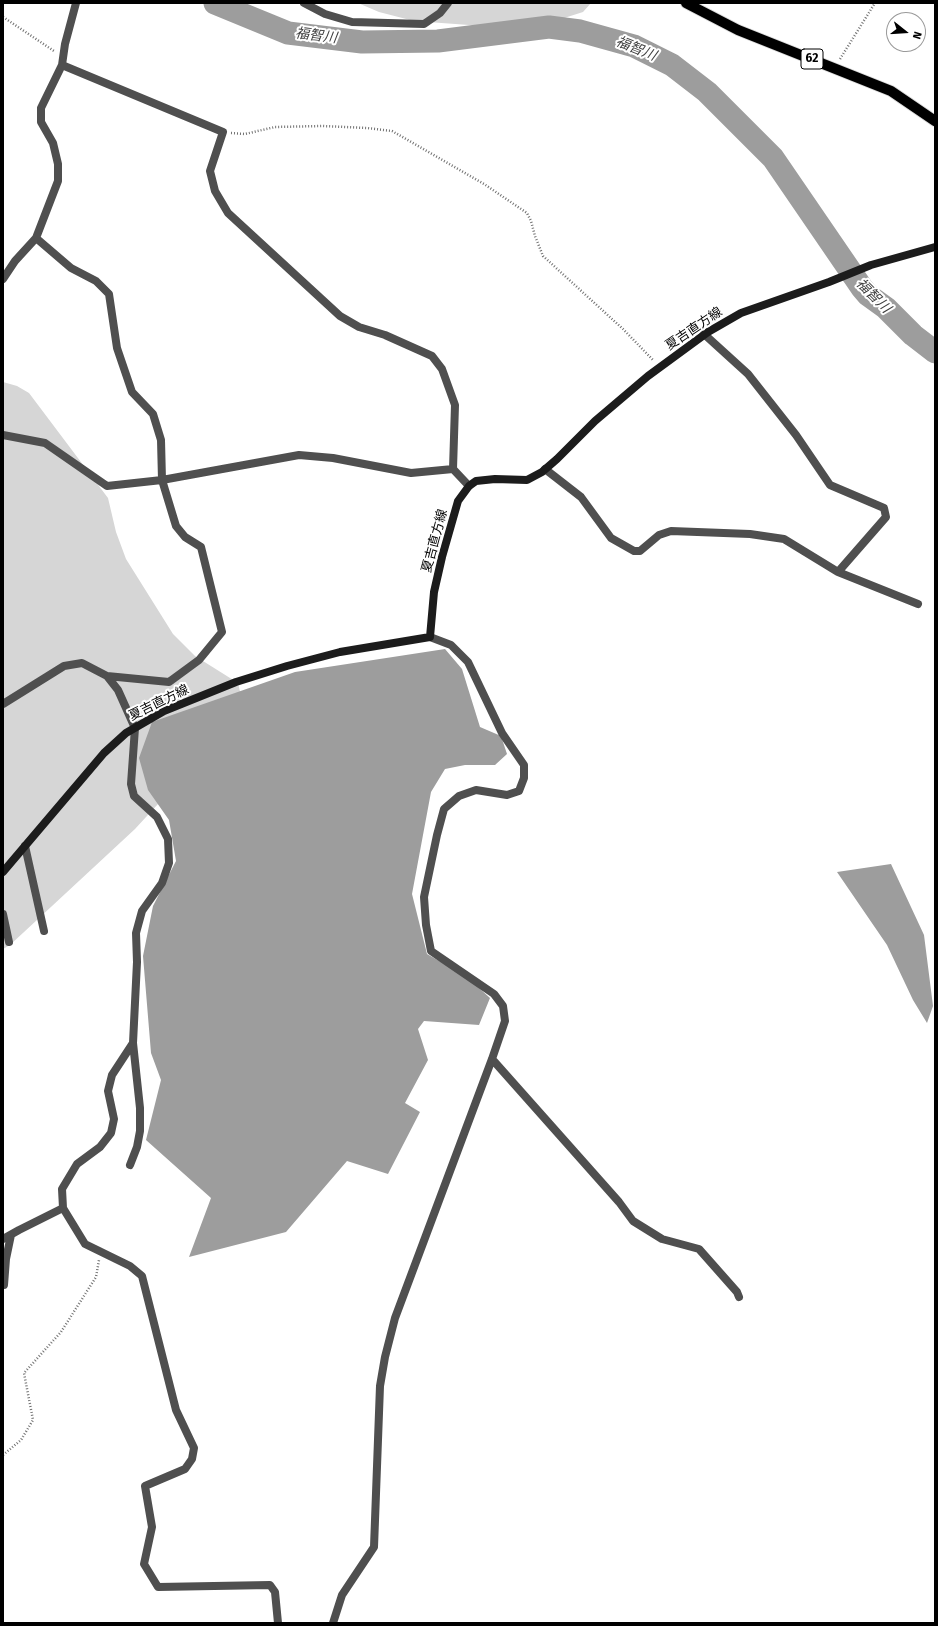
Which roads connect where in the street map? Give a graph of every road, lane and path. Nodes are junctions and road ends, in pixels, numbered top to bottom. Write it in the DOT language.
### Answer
graph roads {
  1 [pos="76,3"];
  2 [pos="304,3"];
  3 [pos="448,3"];
  4 [pos="686,3"];
  5 [pos="875,3"];
  6 [pos="3,17"];
  7 [pos="62,61"];
  8 [pos="834,67"];
  9 [pos="935,121"];
  10 [pos="223,132"];
  11 [pos="36,238"];
  12 [pos="935,247"];
  13 [pos="3,279"];
  14 [pos="704,334"];
  15 [pos="660,367"];
  16 [pos="3,435"];
  17 [pos="453,469"];
  18 [pos="546,469"];
  19 [pos="162,480"];
  20 [pos="469,486"];
  21 [pos="838,572"];
  22 [pos="918,604"];
  23 [pos="430,637"];
  24 [pos="107,676"];
  25 [pos="3,704"];
  26 [pos="135,728"];
  27 [pos="25,846"];
  28 [pos="3,872"];
  29 [pos="3,914"];
  30 [pos="44,931"];
  31 [pos="9,942"];
  32 [pos="133,1043"];
  33 [pos="492,1059"];
  34 [pos="130,1165"];
  35 [pos="63,1208"];
  36 [pos="11,1235"];
  37 [pos="3,1239"];
  38 [pos="101,1252"];
  39 [pos="4,1285"];
  40 [pos="739,1297"];
  41 [pos="3,1455"];
  42 [pos="278,1623"];
  43 [pos="333,1623"];
  1 -- 7 [label="street"];
  2 -- 3 [label="street"];
  4 -- 8 [label="main road, 62"];
  5 -- 8 [label="path"];
  6 -- 7 [label="path"];
  7 -- 10 [label="street"];
  7 -- 11 [label="street"];
  8 -- 9 [label="main road, 62"];
  10 -- 15 [label="path"];
  10 -- 17 [label="street"];
  11 -- 13 [label="street"];
  11 -- 19 [label="street"];
  12 -- 14 [label="main road, 夏吉直方線"];
  14 -- 15 [label="main road, 夏吉直方線"];
  14 -- 21 [label="street"];
  15 -- 18 [label="main road, 夏吉直方線"];
  16 -- 19 [label="street"];
  17 -- 19 [label="street"];
  17 -- 20 [label="street"];
  18 -- 20 [label="main road, 夏吉直方線"];
  18 -- 21 [label="street"];
  19 -- 24 [label="street"];
  20 -- 23 [label="main road, 夏吉直方線"];
  21 -- 22 [label="street"];
  23 -- 26 [label="main road, 夏吉直方線"];
  23 -- 33 [label="street"];
  24 -- 25 [label="street"];
  24 -- 26 [label="street"];
  26 -- 27 [label="main road, 夏吉直方線"];
  26 -- 32 [label="street"];
  27 -- 28 [label="main road, 夏吉直方線"];
  27 -- 30 [label="street"];
  29 -- 31 [label="street"];
  32 -- 34 [label="street"];
  32 -- 35 [label="street"];
  33 -- 40 [label="street"];
  33 -- 43 [label="street"];
  35 -- 36 [label="street"];
  35 -- 38 [label="street"];
  36 -- 37 [label="street"];
  36 -- 39 [label="street"];
  38 -- 41 [label="path"];
  38 -- 42 [label="street"];
}
